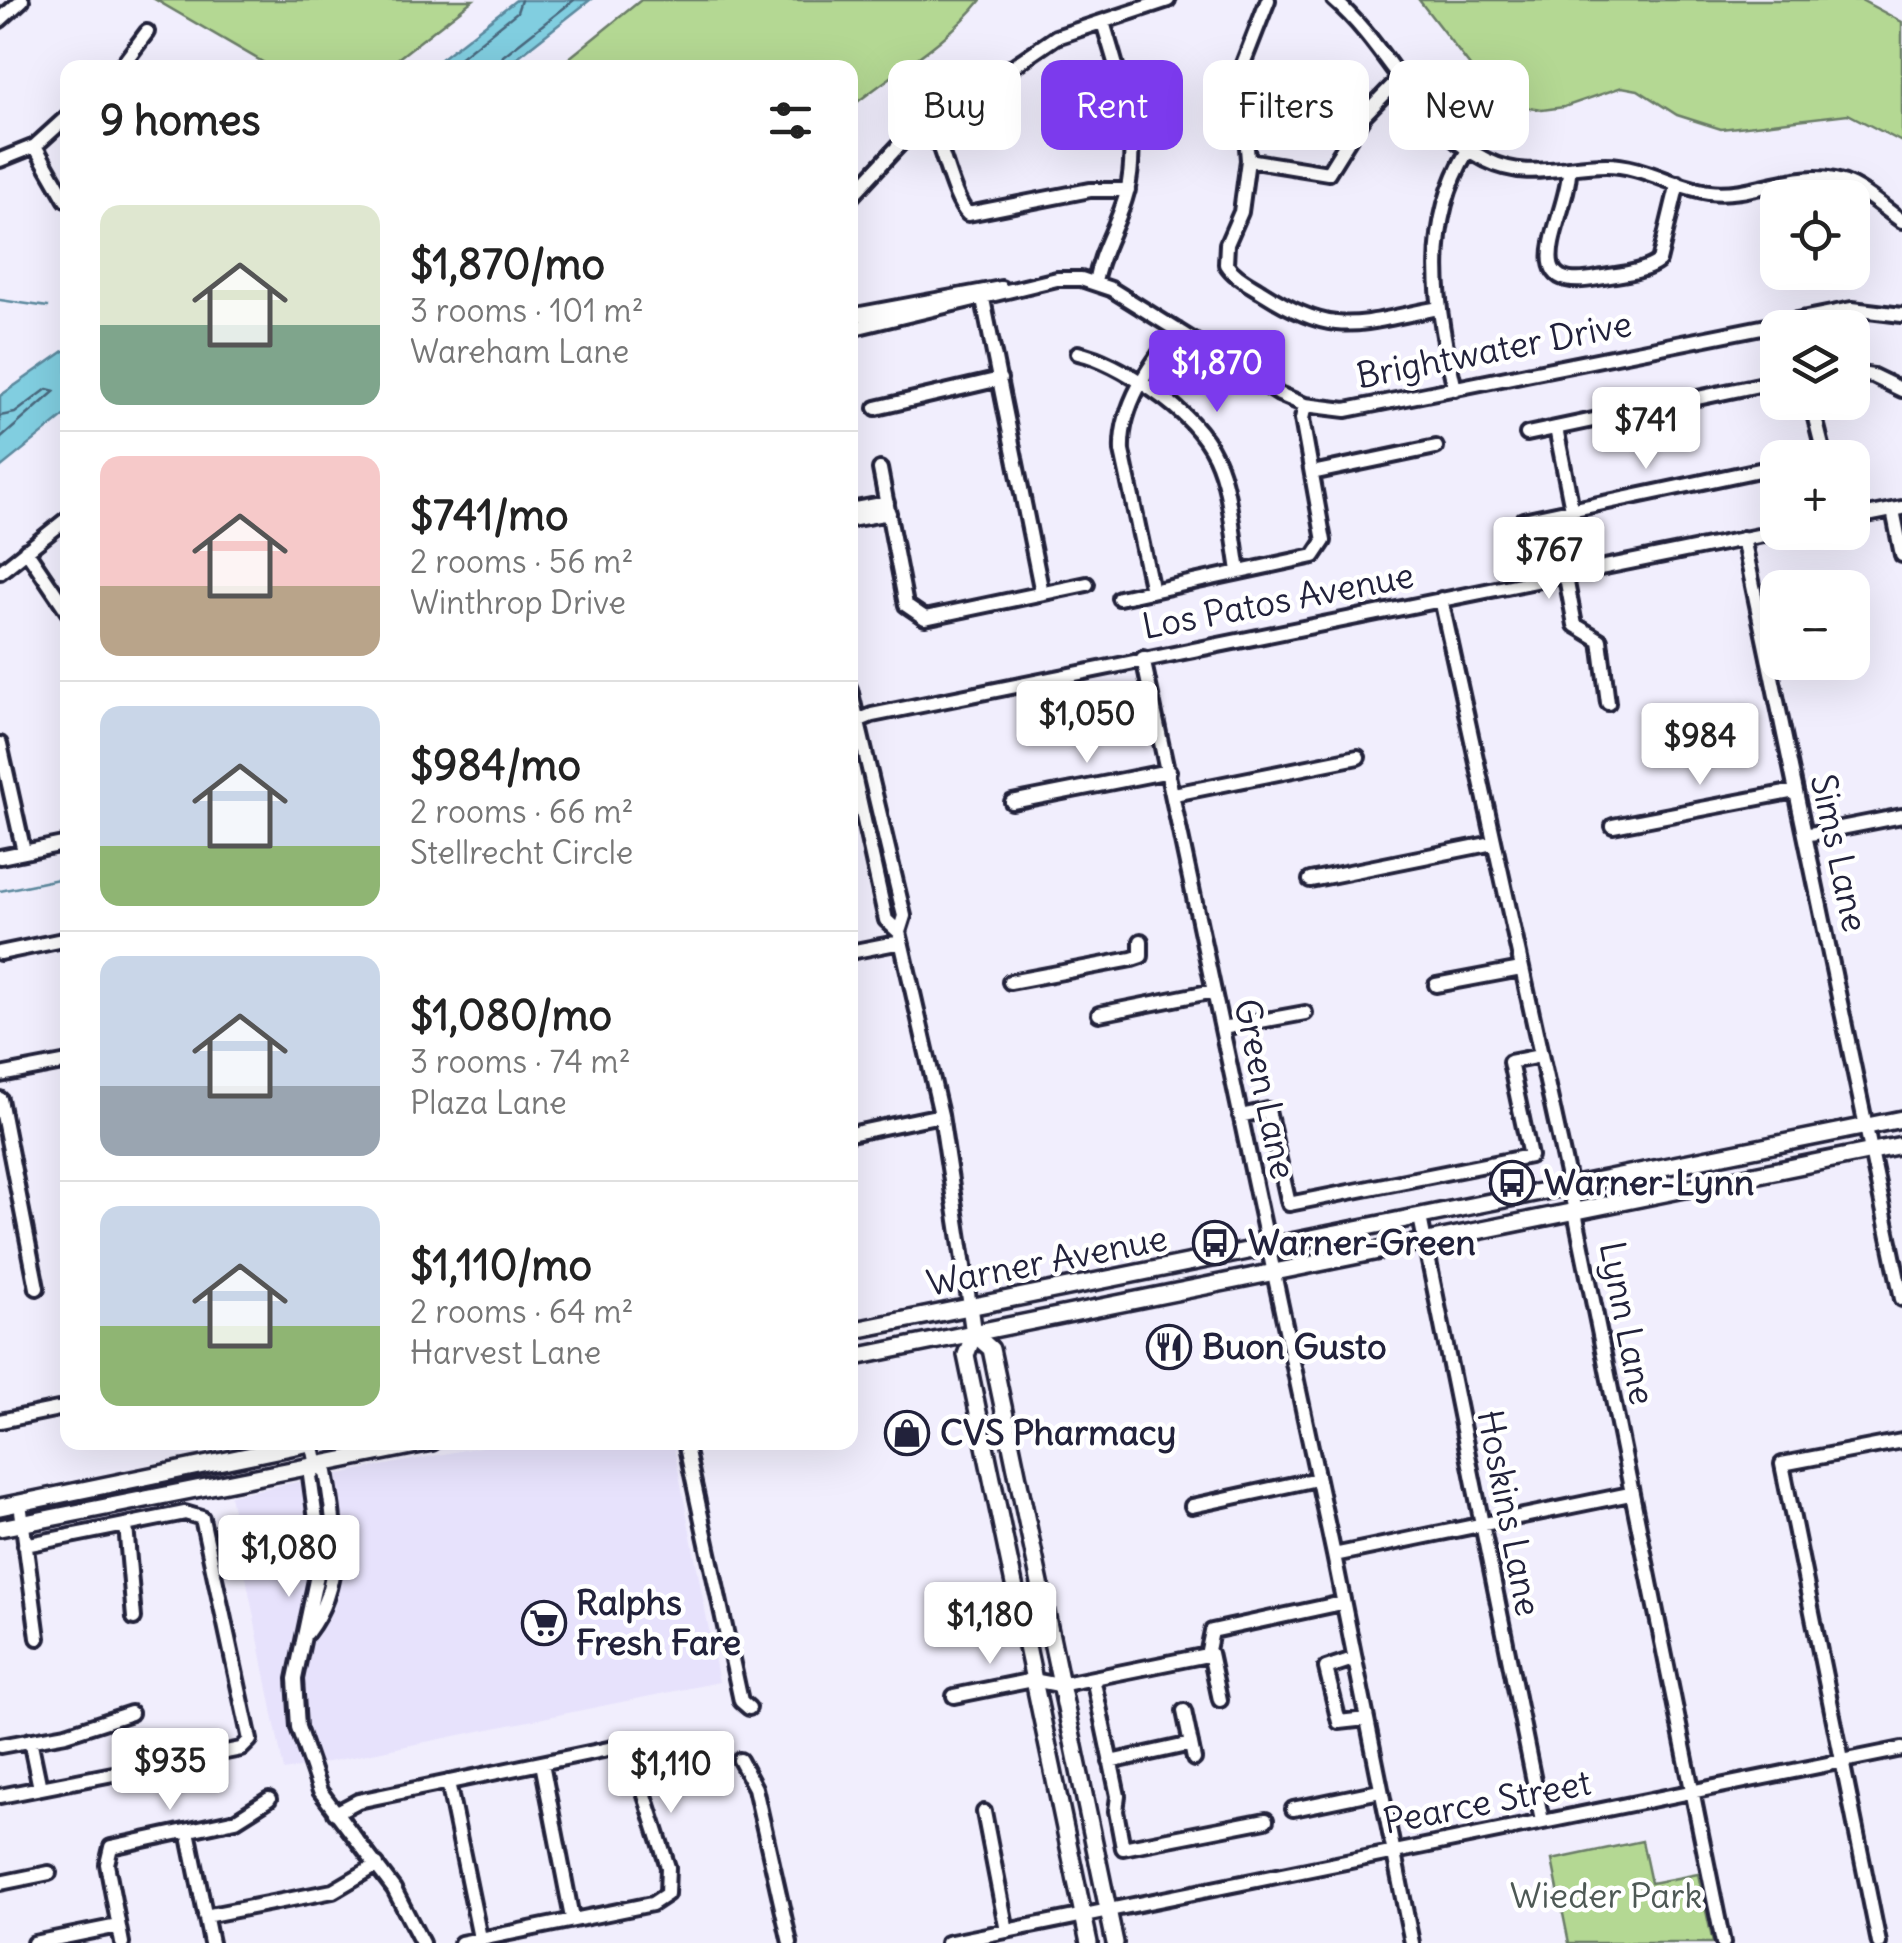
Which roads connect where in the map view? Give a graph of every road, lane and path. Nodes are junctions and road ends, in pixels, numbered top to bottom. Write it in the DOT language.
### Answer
graph roads {
  1 [pos="22,0"];
  2 [pos="1168,0"];
  3 [pos="1268,0"];
  4 [pos="1334,0"];
  5 [pos="0,20"];
  6 [pos="1103,22"];
  7 [pos="146,32"];
  8 [pos="126,60"];
  9 [pos="1021,62"];
  10 [pos="1389,65"];
  11 [pos="1389,89"];
  12 [pos="60,123"];
  13 [pos="35,146"];
  14 [pos="895,150"];
  15 [pos="944,150"];
  16 [pos="1468,150"];
  17 [pos="0,160"];
  18 [pos="1248,160"];
  19 [pos="1569,171"];
  20 [pos="1794,180"];
  21 [pos="1834,180"];
  22 [pos="1678,183"];
  23 [pos="1760,187"];
  24 [pos="858,189"];
  25 [pos="60,190"];
  26 [pos="1128,190"];
  27 [pos="1870,198"];
  28 [pos="1902,221"];
  29 [pos="1096,282"];
  30 [pos="1008,289"];
  31 [pos="984,299"];
  32 [pos="1439,308"];
  33 [pos="1848,310"];
  34 [pos="1900,310"];
  35 [pos="858,314"];
  36 [pos="858,327"];
  37 [pos="1177,330"];
  38 [pos="1760,330"];
  39 [pos="1078,353"];
  40 [pos="1870,376"];
  41 [pos="1000,379"];
  42 [pos="1142,383"];
  43 [pos="1760,385"];
  44 [pos="1456,389"];
  45 [pos="1902,390"];
  46 [pos="1304,405"];
  47 [pos="876,408"];
  48 [pos="1556,428"];
  49 [pos="1527,434"];
  50 [pos="1436,448"];
  51 [pos="880,469"];
  52 [pos="1760,470"];
  53 [pos="1312,473"];
  54 [pos="888,508"];
  55 [pos="1572,509"];
  56 [pos="1897,509"];
  57 [pos="858,514"];
  58 [pos="1870,514"];
  59 [pos="1523,520"];
  60 [pos="60,524"];
  61 [pos="1760,535"];
  62 [pos="1743,538"];
  63 [pos="26,550"];
  64 [pos="1902,554"];
  65 [pos="1239,571"];
  66 [pos="0,572"];
  67 [pos="1565,572"];
  68 [pos="1087,584"];
  69 [pos="1152,590"];
  70 [pos="1042,593"];
  71 [pos="1119,598"];
  72 [pos="1441,599"];
  73 [pos="60,600"];
  74 [pos="1143,658"];
  75 [pos="1608,703"];
  76 [pos="858,721"];
  77 [pos="858,738"];
  78 [pos="0,744"];
  79 [pos="1358,758"];
  80 [pos="1170,771"];
  81 [pos="1795,792"];
  82 [pos="858,793"];
  83 [pos="1174,794"];
  84 [pos="1012,802"];
  85 [pos="1902,816"];
  86 [pos="1613,826"];
  87 [pos="1805,835"];
  88 [pos="1493,843"];
  89 [pos="60,845"];
  90 [pos="24,852"];
  91 [pos="0,857"];
  92 [pos="1310,880"];
  93 [pos="900,937"];
  94 [pos="60,941"];
  95 [pos="1140,941"];
  96 [pos="858,950"];
  97 [pos="0,953"];
  98 [pos="1521,969"];
  99 [pos="1010,982"];
  100 [pos="1436,985"];
  101 [pos="1214,991"];
  102 [pos="1304,1013"];
  103 [pos="1099,1014"];
  104 [pos="1222,1028"];
  105 [pos="1540,1056"];
  106 [pos="60,1064"];
  107 [pos="0,1076"];
  108 [pos="0,1098"];
  109 [pos="941,1115"];
  110 [pos="1240,1116"];
  111 [pos="1902,1119"];
  112 [pos="1866,1129"];
  113 [pos="858,1132"];
  114 [pos="1902,1145"];
  115 [pos="1871,1152"];
  116 [pos="1570,1187"];
  117 [pos="1576,1212"];
  118 [pos="1420,1217"];
  119 [pos="1425,1243"];
  120 [pos="1268,1248"];
  121 [pos="1273,1274"];
  122 [pos="37,1288"];
  123 [pos="1902,1298"];
  124 [pos="970,1306"];
  125 [pos="858,1330"];
  126 [pos="974,1334"];
  127 [pos="858,1356"];
  128 [pos="60,1409"];
  129 [pos="0,1421"];
  130 [pos="1902,1440"];
  131 [pos="279,1450"];
  132 [pos="315,1450"];
  133 [pos="392,1450"];
  134 [pos="687,1450"];
  135 [pos="318,1465"];
  136 [pos="1317,1479"];
  137 [pos="1630,1494"];
  138 [pos="20,1503"];
  139 [pos="1192,1506"];
  140 [pos="0,1507"];
  141 [pos="24,1523"];
  142 [pos="126,1524"];
  143 [pos="1481,1524"];
  144 [pos="0,1528"];
  145 [pos="1030,1544"];
  146 [pos="25,1545"];
  147 [pos="1006,1549"];
  148 [pos="1334,1555"];
  149 [pos="1342,1603"];
  150 [pos="134,1618"];
  151 [pos="38,1638"];
  152 [pos="1210,1653"];
  153 [pos="1353,1659"];
  154 [pos="1093,1678"];
  155 [pos="1033,1680"];
  156 [pos="1059,1684"];
  157 [pos="954,1696"];
  158 [pos="1220,1700"];
  159 [pos="748,1708"];
  160 [pos="1184,1712"];
  161 [pos="130,1713"];
  162 [pos="1366,1720"];
  163 [pos="30,1740"];
  164 [pos="0,1746"];
  165 [pos="1902,1749"];
  166 [pos="740,1760"];
  167 [pos="1842,1761"];
  168 [pos="1110,1762"];
  169 [pos="542,1763"];
  170 [pos="448,1782"];
  171 [pos="40,1788"];
  172 [pos="1380,1791"];
  173 [pos="1691,1791"];
  174 [pos="0,1796"];
  175 [pos="268,1799"];
  176 [pos="1292,1809"];
  177 [pos="984,1812"];
  178 [pos="335,1813"];
  179 [pos="1266,1820"];
  180 [pos="1542,1821"];
  181 [pos="188,1831"];
  182 [pos="1392,1851"];
  183 [pos="377,1865"];
  184 [pos="50,1873"];
  185 [pos="0,1883"];
  186 [pos="1108,1908"];
  187 [pos="1083,1914"];
  188 [pos="205,1916"];
  189 [pos="572,1918"];
  190 [pos="118,1926"];
  191 [pos="1008,1931"];
  192 [pos="480,1938"];
  193 [pos="34,1943"];
  194 [pos="122,1943"];
  195 [pos="211,1943"];
  196 [pos="422,1943"];
  197 [pos="461,1943"];
  198 [pos="790,1943"];
  199 [pos="947,1943"];
  200 [pos="1089,1943"];
  201 [pos="1115,1943"];
  202 [pos="1412,1943"];
  203 [pos="1723,1943"];
  204 [pos="1879,1943"];
  1 -- 5 [label="street"];
  2 -- 6 [label="street"];
  3 -- 18 [label="street"];
  4 -- 10 [label="street"];
  6 -- 9 [label="street"];
  6 -- 26 [label="street"];
  7 -- 8 [label="street"];
  11 -- 18 [label="street"];
  12 -- 13 [label="street"];
  13 -- 17 [label="street"];
  13 -- 25 [label="street"];
  14 -- 24 [label="street"];
  15 -- 26 [label="street"];
  16 -- 19 [label="street"];
  16 -- 32 [label="street"];
  18 -- 32 [label="street"];
  19 -- 22 [label="street"];
  19 -- 22 [label="street"];
  20 -- 21 [label="street"];
  22 -- 23 [label="street"];
  26 -- 29 [label="street"];
  27 -- 28 [label="street"];
  29 -- 30 [label="street"];
  29 -- 37 [label="street, Brightwater Drive"];
  30 -- 31 [label="street"];
  30 -- 35 [label="street"];
  31 -- 36 [label="street"];
  31 -- 41 [label="street"];
  32 -- 44 [label="street"];
  33 -- 34 [label="street, Brightwater Drive"];
  37 -- 42 [label="street"];
  37 -- 46 [label="street, Brightwater Drive"];
  38 -- 44 [label="street, Brightwater Drive"];
  39 -- 42 [label="street"];
  40 -- 45 [label="street"];
  41 -- 47 [label="street"];
  41 -- 70 [label="street"];
  42 -- 65 [label="street"];
  42 -- 69 [label="street"];
  43 -- 48 [label="street"];
  44 -- 46 [label="street, Brightwater Drive"];
  46 -- 53 [label="street"];
  48 -- 49 [label="street"];
  48 -- 55 [label="street"];
  50 -- 53 [label="street"];
  51 -- 54 [label="street"];
  52 -- 55 [label="street"];
  53 -- 65 [label="street"];
  54 -- 57 [label="street"];
  54 -- 70 [label="street"];
  55 -- 59 [label="street"];
  56 -- 58 [label="street"];
  56 -- 64 [label="street"];
  60 -- 63 [label="street"];
  61 -- 62 [label="street, Los Patos Avenue"];
  62 -- 67 [label="street, Los Patos Avenue"];
  62 -- 81 [label="street, Sims Lane"];
  63 -- 66 [label="street"];
  63 -- 73 [label="street"];
  65 -- 69 [label="street"];
  67 -- 72 [label="street, Los Patos Avenue"];
  67 -- 75 [label="street"];
  68 -- 70 [label="street"];
  69 -- 71 [label="street"];
  72 -- 74 [label="street, Los Patos Avenue"];
  72 -- 88 [label="street, Lynn Lane"];
  74 -- 76 [label="street, Los Patos Avenue"];
  74 -- 80 [label="street, Green Lane"];
  77 -- 93 [label="street"];
  78 -- 90 [label="street"];
  79 -- 83 [label="street"];
  80 -- 83 [label="street, Green Lane"];
  80 -- 84 [label="street"];
  81 -- 86 [label="street"];
  81 -- 87 [label="street, Sims Lane"];
  82 -- 93 [label="street"];
  83 -- 101 [label="street, Green Lane"];
  85 -- 87 [label="street"];
  87 -- 112 [label="street, Sims Lane"];
  88 -- 92 [label="street"];
  88 -- 98 [label="street, Lynn Lane"];
  89 -- 90 [label="street"];
  90 -- 91 [label="street"];
  93 -- 96 [label="street"];
  93 -- 109 [label="street"];
  94 -- 97 [label="street"];
  95 -- 99 [label="street"];
  98 -- 100 [label="street"];
  98 -- 105 [label="street, Lynn Lane"];
  101 -- 103 [label="street"];
  101 -- 104 [label="street, Green Lane"];
  102 -- 104 [label="street"];
  104 -- 110 [label="street, Green Lane"];
  105 -- 110 [label="street"];
  105 -- 116 [label="street, Lynn Lane"];
  106 -- 107 [label="street"];
  108 -- 122 [label="street"];
  109 -- 113 [label="street"];
  109 -- 124 [label="street"];
  110 -- 120 [label="street, Green Lane"];
  111 -- 112 [label="main road, Warner Avenue"];
  112 -- 115 [label="street, Sims Lane"];
  112 -- 116 [label="main road, Warner Avenue"];
  114 -- 115 [label="main road, Warner Avenue"];
  115 -- 117 [label="main road, Warner Avenue"];
  115 -- 123 [label="street, Sims Lane"];
  116 -- 117 [label="street, Lynn Lane"];
  116 -- 118 [label="main road, Warner Avenue"];
  117 -- 119 [label="main road, Warner Avenue"];
  117 -- 137 [label="street, Lynn Lane"];
  118 -- 119 [label="street, Hoskins Lane"];
  118 -- 120 [label="main road, Warner Avenue"];
  119 -- 121 [label="main road, Warner Avenue"];
  119 -- 143 [label="street, Hoskins Lane"];
  120 -- 121 [label="street, Green Lane"];
  120 -- 124 [label="main road, Warner Avenue"];
  121 -- 126 [label="main road, Warner Avenue"];
  121 -- 136 [label="street, Green Lane"];
  124 -- 125 [label="main road, Warner Avenue"];
  124 -- 126 [label="main road"];
  126 -- 127 [label="main road, Warner Avenue"];
  126 -- 145 [label="main road"];
  126 -- 147 [label="main road"];
  128 -- 129 [label="street"];
  130 -- 167 [label="street"];
  131 -- 138 [label="main road"];
  132 -- 135 [label="street"];
  133 -- 135 [label="main road"];
  134 -- 159 [label="street"];
  135 -- 141 [label="main road"];
  135 -- 178 [label="street"];
  136 -- 139 [label="street"];
  136 -- 148 [label="street, Green Lane"];
  137 -- 143 [label="street"];
  137 -- 173 [label="street, Lynn Lane"];
  138 -- 140 [label="main road"];
  138 -- 141 [label="street"];
  141 -- 144 [label="main road"];
  141 -- 146 [label="street"];
  142 -- 146 [label="street"];
  142 -- 150 [label="street"];
  142 -- 171 [label="street"];
  143 -- 148 [label="street"];
  143 -- 180 [label="street, Hoskins Lane"];
  145 -- 147 [label="main road"];
  145 -- 156 [label="main road"];
  146 -- 151 [label="street"];
  147 -- 155 [label="main road"];
  148 -- 149 [label="street, Green Lane"];
  149 -- 152 [label="street"];
  149 -- 153 [label="street, Green Lane"];
  152 -- 154 [label="street"];
  152 -- 158 [label="street"];
  153 -- 162 [label="street, Green Lane"];
  153 -- 162 [label="street"];
  154 -- 156 [label="street"];
  154 -- 168 [label="street"];
  155 -- 156 [label="street"];
  155 -- 157 [label="street"];
  155 -- 187 [label="main road"];
  156 -- 186 [label="main road"];
  160 -- 168 [label="street"];
  161 -- 163 [label="street"];
  162 -- 172 [label="street, Green Lane"];
  163 -- 164 [label="street"];
  163 -- 171 [label="street"];
  165 -- 167 [label="street, Pearce Street"];
  166 -- 198 [label="street"];
  167 -- 173 [label="street, Pearce Street"];
  167 -- 204 [label="street"];
  168 -- 179 [label="street"];
  169 -- 170 [label="street"];
  169 -- 189 [label="street"];
  169 -- 189 [label="street"];
  170 -- 178 [label="street"];
  170 -- 192 [label="street"];
  171 -- 174 [label="street"];
  172 -- 176 [label="street"];
  172 -- 182 [label="street, Green Lane"];
  173 -- 180 [label="street, Pearce Street"];
  173 -- 203 [label="street, Lynn Lane"];
  175 -- 181 [label="street"];
  177 -- 191 [label="street"];
  178 -- 183 [label="street"];
  180 -- 182 [label="street, Pearce Street"];
  181 -- 188 [label="street"];
  181 -- 190 [label="street"];
  182 -- 186 [label="street, Pearce Street"];
  182 -- 202 [label="street, Green Lane"];
  183 -- 188 [label="street"];
  183 -- 196 [label="street"];
  184 -- 185 [label="street"];
  186 -- 187 [label="street, Pearce Street"];
  186 -- 201 [label="main road"];
  187 -- 191 [label="street, Pearce Street"];
  187 -- 200 [label="main road"];
  188 -- 195 [label="street"];
  189 -- 192 [label="street"];
  190 -- 193 [label="street"];
  190 -- 194 [label="street"];
  191 -- 199 [label="street, Pearce Street"];
  192 -- 197 [label="street"];
}
